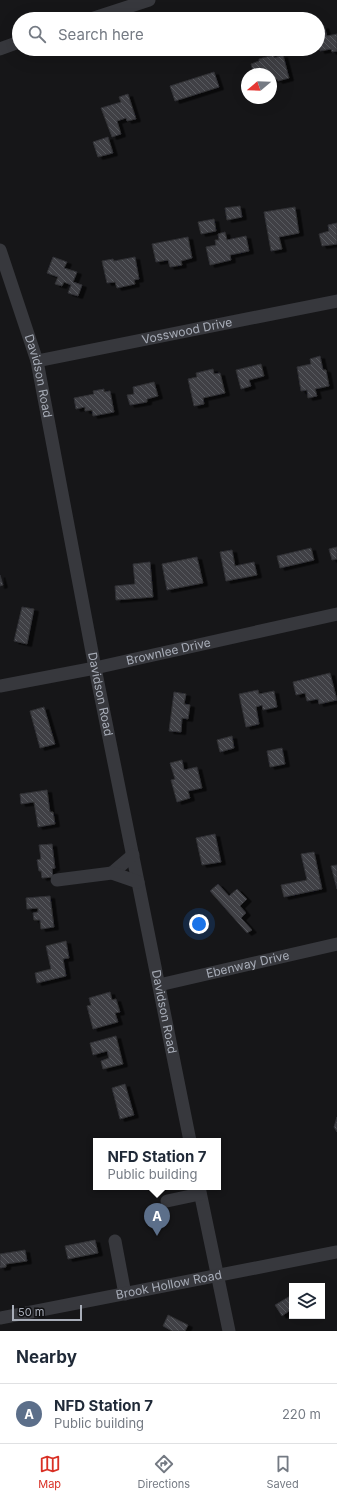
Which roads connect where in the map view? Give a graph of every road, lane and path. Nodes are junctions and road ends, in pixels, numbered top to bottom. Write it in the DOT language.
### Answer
graph roads {
  1 [pos="149,0"];
  2 [pos="112,12"];
  3 [pos="12,45"];
  4 [pos="0,49"];
  5 [pos="0,250"];
  6 [pos="337,301"];
  7 [pos="37,361"];
  8 [pos="337,614"];
  9 [pos="95,668"];
  10 [pos="0,686"];
  11 [pos="133,855"];
  12 [pos="112,873"];
  13 [pos="57,880"];
  14 [pos="138,882"];
  15 [pos="337,944"];
  16 [pos="159,985"];
  17 [pos="189,1138"];
  18 [pos="200,1190"];
  19 [pos="167,1201"];
  20 [pos="115,1241"];
  21 [pos="337,1252"];
  22 [pos="217,1276"];
  23 [pos="125,1294"];
  24 [pos="0,1318"];
  25 [pos="229,1331"];
  1 -- 2 [label="street"];
  3 -- 4 [label="street"];
  5 -- 7 [label="street, Davidson Road"];
  6 -- 7 [label="street, Vosswood Drive"];
  7 -- 9 [label="street, Davidson Road"];
  8 -- 9 [label="street, Brownlee Drive"];
  9 -- 10 [label="street, Brownlee Drive"];
  9 -- 11 [label="street, Davidson Road"];
  11 -- 12 [label="street"];
  11 -- 14 [label="street, Davidson Road"];
  12 -- 13 [label="street"];
  12 -- 14 [label="street"];
  14 -- 16 [label="street, Davidson Road"];
  15 -- 16 [label="street, Ebenway Drive"];
  16 -- 17 [label="street, Davidson Road"];
  18 -- 19 [label="street"];
  18 -- 22 [label="street"];
  20 -- 23 [label="street"];
  21 -- 22 [label="street, Brook Hollow Road"];
  22 -- 23 [label="street, Brook Hollow Road"];
  22 -- 25 [label="street"];
  23 -- 24 [label="street, Brook Hollow Road"];
}
